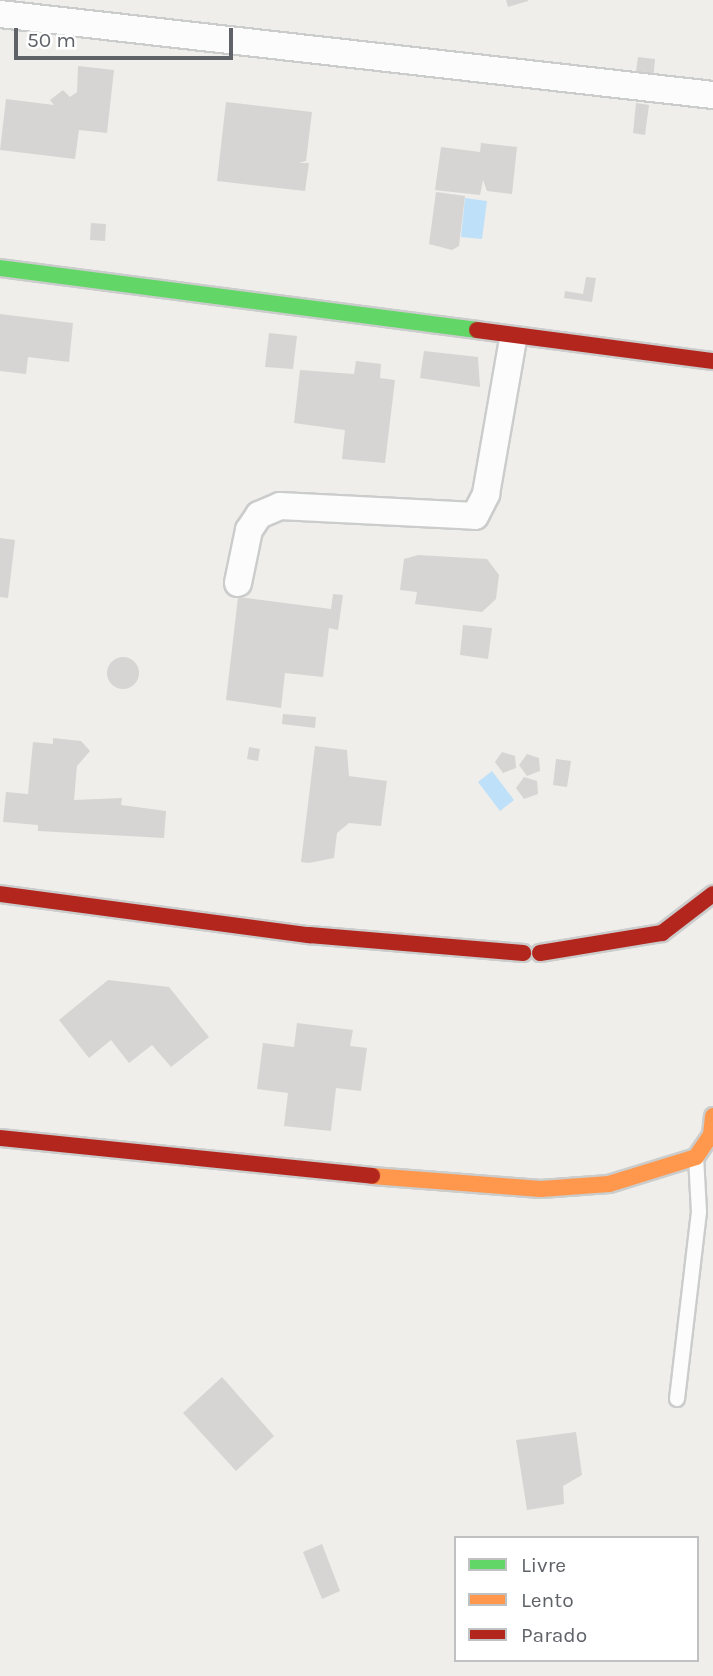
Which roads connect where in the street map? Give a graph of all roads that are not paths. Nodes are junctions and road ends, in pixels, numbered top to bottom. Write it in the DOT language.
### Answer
graph roads {
  1 [pos="0,14"];
  2 [pos="713,94"];
  3 [pos="0,268"];
  4 [pos="513,340"];
  5 [pos="713,361"];
  6 [pos="238,583"];
  7 [pos="0,894"];
  8 [pos="713,894"];
  9 [pos="713,1116"];
  10 [pos="0,1138"];
  11 [pos="696,1157"];
  12 [pos="677,1399"];
  1 -- 2 [label="street"];
  3 -- 4 [label="street"];
  4 -- 5 [label="street"];
  4 -- 6 [label="street"];
  7 -- 8 [label="street"];
  9 -- 11 [label="street"];
  10 -- 11 [label="street"];
  11 -- 12 [label="lane"];
}
